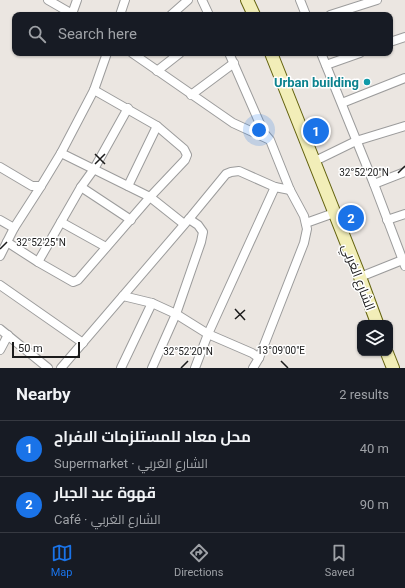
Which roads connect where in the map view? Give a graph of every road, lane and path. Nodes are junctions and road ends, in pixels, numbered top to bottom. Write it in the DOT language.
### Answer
graph roads {
  1 [pos="48,0"];
  2 [pos="77,0"];
  3 [pos="125,0"];
  4 [pos="188,0"];
  5 [pos="202,0"];
  6 [pos="247,0"];
  7 [pos="300,0"];
  8 [pos="377,0"];
  9 [pos="69,12"];
  10 [pos="74,12"];
  11 [pos="121,12"];
  12 [pos="174,12"];
  13 [pos="208,12"];
  14 [pos="253,12"];
  15 [pos="305,12"];
  16 [pos="339,12"];
  17 [pos="405,37"];
  18 [pos="393,41"];
  19 [pos="106,56"];
  20 [pos="136,56"];
  21 [pos="176,56"];
  22 [pos="230,56"];
  23 [pos="272,56"];
  24 [pos="322,56"];
  25 [pos="352,56"];
  26 [pos="234,63"];
  27 [pos="326,65"];
  28 [pos="157,71"];
  29 [pos="405,78"];
  30 [pos="94,90"];
  31 [pos="191,95"];
  32 [pos="342,102"];
  33 [pos="128,108"];
  34 [pos="157,126"];
  35 [pos="405,126"];
  36 [pos="270,140"];
  37 [pos="356,141"];
  38 [pos="61,153"];
  39 [pos="315,161"];
  40 [pos="0,167"];
  41 [pos="94,168"];
  42 [pos="405,172"];
  43 [pos="374,184"];
  44 [pos="41,186"];
  45 [pos="128,186"];
  46 [pos="81,187"];
  47 [pos="275,187"];
  48 [pos="290,190"];
  49 [pos="150,197"];
  50 [pos="334,213"];
  51 [pos="405,214"];
  52 [pos="0,220"];
  53 [pos="131,220"];
  54 [pos="387,220"];
  55 [pos="61,222"];
  56 [pos="187,222"];
  57 [pos="306,223"];
  58 [pos="14,228"];
  59 [pos="7,242"];
  60 [pos="106,247"];
  61 [pos="0,256"];
  62 [pos="38,262"];
  63 [pos="404,262"];
  64 [pos="360,277"];
  65 [pos="0,285"];
  66 [pos="123,296"];
  67 [pos="152,303"];
  68 [pos="176,314"];
  69 [pos="376,320"];
  70 [pos="0,329"];
  71 [pos="208,334"];
  72 [pos="8,335"];
  73 [pos="83,343"];
  74 [pos="0,350"];
  75 [pos="388,356"];
  76 [pos="259,358"];
  77 [pos="48,368"];
  78 [pos="61,368"];
  79 [pos="121,368"];
  80 [pos="152,368"];
  81 [pos="194,368"];
  82 [pos="253,368"];
  83 [pos="393,368"];
  1 -- 9 [label="street"];
  2 -- 10 [label="street"];
  3 -- 11 [label="street"];
  4 -- 12 [label="street"];
  5 -- 13 [label="street"];
  6 -- 14 [label="street"];
  7 -- 15 [label="street"];
  8 -- 16 [label="street"];
  17 -- 18 [label="street"];
  19 -- 30 [label="street"];
  20 -- 28 [label="street"];
  21 -- 28 [label="street"];
  22 -- 26 [label="street"];
  23 -- 39 [label="street, الشارع الغربي"];
  24 -- 27 [label="street"];
  25 -- 27 [label="street"];
  26 -- 31 [label="street"];
  26 -- 36 [label="street"];
  27 -- 32 [label="street"];
  28 -- 31 [label="street"];
  29 -- 32 [label="street"];
  30 -- 33 [label="street"];
  30 -- 38 [label="street"];
  31 -- 36 [label="street"];
  32 -- 37 [label="street"];
  33 -- 34 [label="street"];
  33 -- 41 [label="street"];
  34 -- 45 [label="street"];
  34 -- 49 [label="street"];
  35 -- 37 [label="street"];
  36 -- 48 [label="street"];
  37 -- 39 [label="street"];
  37 -- 43 [label="street"];
  38 -- 41 [label="street"];
  38 -- 44 [label="street"];
  39 -- 50 [label="street, الشارع الغربي"];
  40 -- 44 [label="street"];
  41 -- 45 [label="street"];
  41 -- 46 [label="street"];
  42 -- 43 [label="street"];
  43 -- 54 [label="street"];
  44 -- 58 [label="street"];
  45 -- 49 [label="street"];
  46 -- 53 [label="street"];
  46 -- 55 [label="street"];
  47 -- 48 [label="street"];
  47 -- 56 [label="street"];
  47 -- 71 [label="street"];
  48 -- 57 [label="street"];
  49 -- 53 [label="street"];
  49 -- 56 [label="street"];
  50 -- 57 [label="street"];
  50 -- 64 [label="street, الشارع الغربي"];
  51 -- 54 [label="street"];
  52 -- 58 [label="street"];
  53 -- 60 [label="street"];
  54 -- 63 [label="street"];
  55 -- 60 [label="street"];
  55 -- 62 [label="street"];
  56 -- 66 [label="street"];
  56 -- 68 [label="street"];
  57 -- 76 [label="street"];
  58 -- 59 [label="street"];
  59 -- 61 [label="street"];
  59 -- 62 [label="street"];
  60 -- 62 [label="street"];
  63 -- 64 [label="street"];
  64 -- 69 [label="street, الشارع الغربي"];
  65 -- 73 [label="street"];
  66 -- 67 [label="street"];
  66 -- 73 [label="street"];
  67 -- 68 [label="street"];
  67 -- 79 [label="street"];
  68 -- 71 [label="street"];
  68 -- 80 [label="street"];
  70 -- 72 [label="street"];
  71 -- 76 [label="street"];
  71 -- 81 [label="street"];
  72 -- 74 [label="street"];
  72 -- 77 [label="street"];
  73 -- 78 [label="street"];
  75 -- 83 [label="street"];
  76 -- 82 [label="street"];
}
